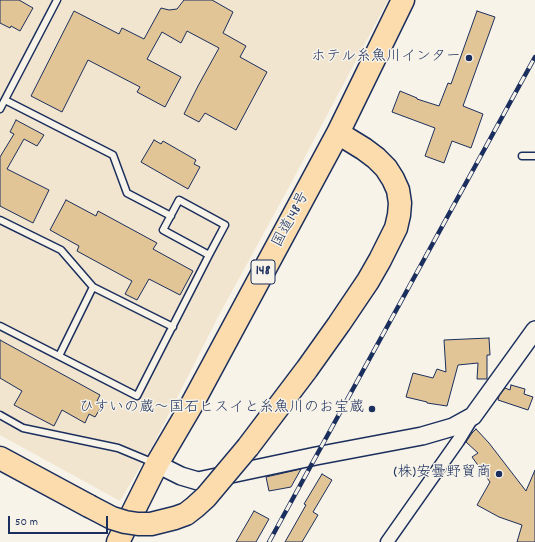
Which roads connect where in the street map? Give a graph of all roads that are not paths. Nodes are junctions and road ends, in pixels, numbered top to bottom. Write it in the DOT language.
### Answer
graph roads {
  1 [pos="57,0"];
  2 [pos="403,0"];
  3 [pos="5,100"];
  4 [pos="0,109"];
  5 [pos="338,133"];
  6 [pos="522,156"];
  7 [pos="535,156"];
  8 [pos="171,216"];
  9 [pos="0,220"];
  10 [pos="209,255"];
  11 [pos="93,287"];
  12 [pos="0,326"];
  13 [pos="173,327"];
  14 [pos="535,330"];
  15 [pos="58,356"];
  16 [pos="0,416"];
  17 [pos="473,416"];
  18 [pos="0,458"];
  19 [pos="158,464"];
  20 [pos="118,542"];
  21 [pos="387,542"];
  1 -- 3 [label="lane"];
  2 -- 5 [label="highway, 国道148号 / 148"];
  3 -- 4 [label="lane"];
  3 -- 8 [label="lane"];
  5 -- 18 [label="highway, bridge"];
  5 -- 19 [label="highway, 国道148号 / 148"];
  6 -- 7 [label="lane"];
  8 -- 10 [label="lane"];
  8 -- 10 [label="lane"];
  9 -- 11 [label="lane"];
  10 -- 13 [label="lane"];
  11 -- 13 [label="lane"];
  11 -- 15 [label="lane"];
  12 -- 15 [label="lane"];
  13 -- 15 [label="lane"];
  14 -- 17 [label="street"];
  16 -- 19 [label="lane"];
  17 -- 19 [label="street"];
  17 -- 21 [label="street"];
  19 -- 20 [label="highway, 国道148号 / 148"];
}
